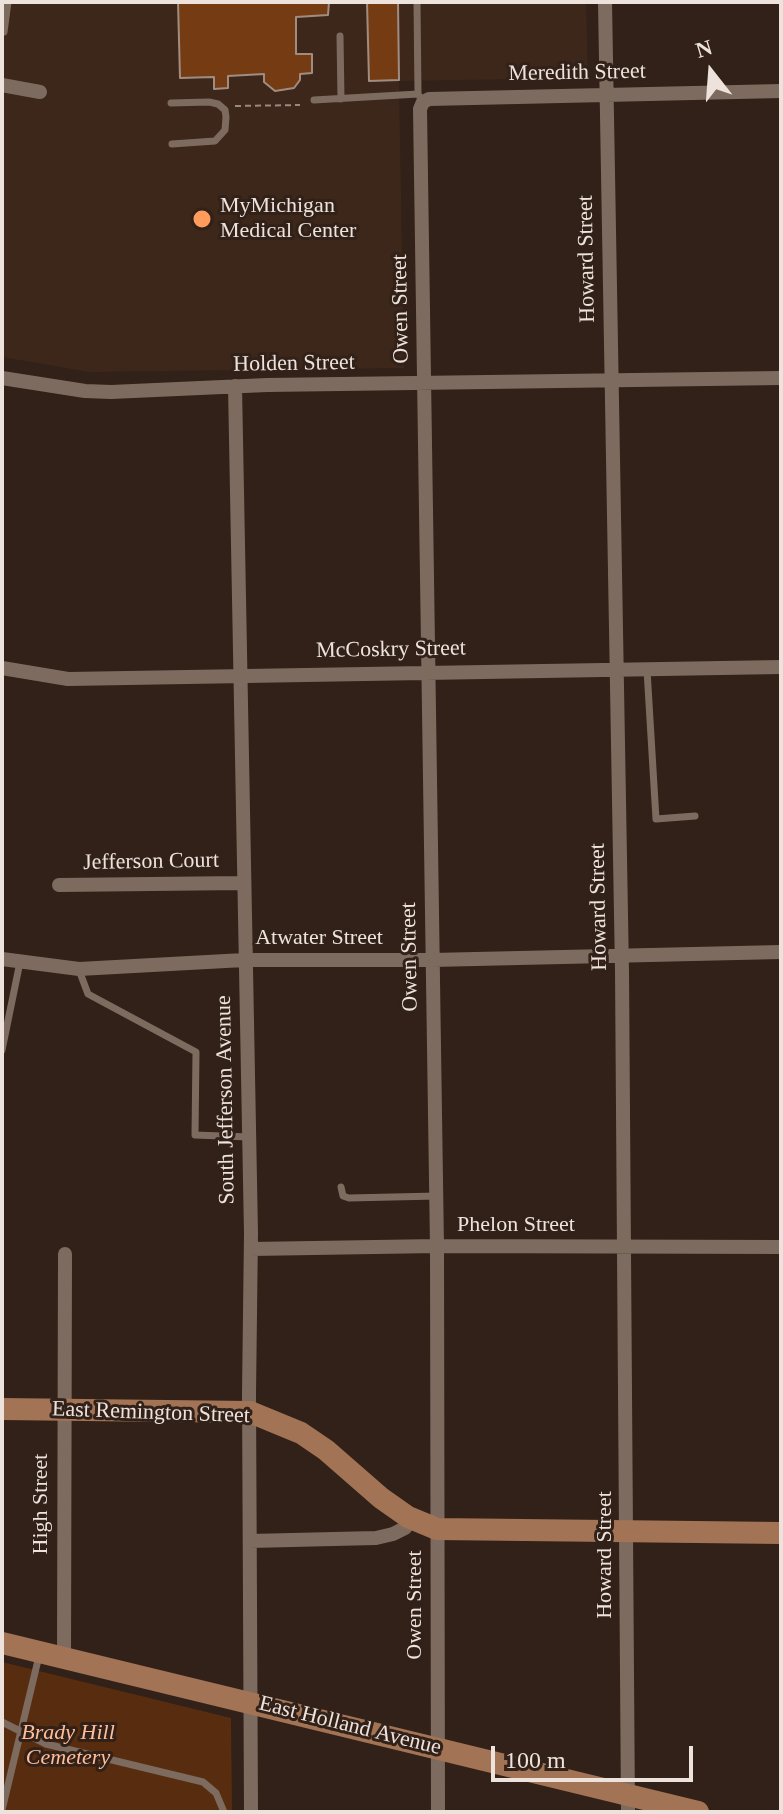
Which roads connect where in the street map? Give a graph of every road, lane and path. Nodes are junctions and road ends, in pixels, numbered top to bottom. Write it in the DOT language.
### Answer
graph roads {
  1 [pos="8,2"];
  2 [pos="417,2"];
  3 [pos="605,2"];
  4 [pos="4,32"];
  5 [pos="340,36"];
  6 [pos="2,85"];
  7 [pos="781,91"];
  8 [pos="40,92"];
  9 [pos="607,93"];
  10 [pos="420,98"];
  11 [pos="341,99"];
  12 [pos="314,100"];
  13 [pos="171,103"];
  14 [pos="300,105"];
  15 [pos="234,106"];
  16 [pos="172,144"];
  17 [pos="2,378"];
  18 [pos="781,378"];
  19 [pos="611,382"];
  20 [pos="424,384"];
  21 [pos="235,386"];
  22 [pos="781,667"];
  23 [pos="2,668"];
  24 [pos="616,668"];
  25 [pos="647,668"];
  26 [pos="427,672"];
  27 [pos="239,675"];
  28 [pos="695,816"];
  29 [pos="243,883"];
  30 [pos="59,885"];
  31 [pos="781,952"];
  32 [pos="622,955"];
  33 [pos="2,959"];
  34 [pos="244,960"];
  35 [pos="432,960"];
  36 [pos="20,962"];
  37 [pos="79,969"];
  38 [pos="2,1050"];
  39 [pos="250,1137"];
  40 [pos="341,1187"];
  41 [pos="437,1196"];
  42 [pos="437,1246"];
  43 [pos="625,1247"];
  44 [pos="781,1247"];
  45 [pos="251,1249"];
  46 [pos="65,1254"];
  47 [pos="2,1409"];
  48 [pos="63,1410"];
  49 [pos="250,1412"];
  50 [pos="412,1518"];
  51 [pos="437,1529"];
  52 [pos="627,1532"];
  53 [pos="781,1533"];
  54 [pos="250,1541"];
  55 [pos="2,1643"];
  56 [pos="40,1652"];
  57 [pos="64,1658"];
  58 [pos="251,1702"];
  59 [pos="2,1722"];
  60 [pos="21,1732"];
  61 [pos="438,1748"];
  62 [pos="628,1803"];
  63 [pos="2,1810"];
  64 [pos="224,1812"];
  65 [pos="251,1812"];
  66 [pos="438,1812"];
  67 [pos="698,1812"];
  1 -- 4 [label="lane"];
  2 -- 10 [label="lane"];
  3 -- 9 [label="street, Howard Street"];
  5 -- 11 [label="lane"];
  6 -- 8 [label="street"];
  7 -- 9 [label="street, Meredith Street"];
  9 -- 10 [label="street, Meredith Street"];
  9 -- 19 [label="street, Howard Street"];
  10 -- 11 [label="lane"];
  10 -- 20 [label="street, Owen Street"];
  11 -- 12 [label="lane"];
  13 -- 16 [label="lane"];
  14 -- 15 [label="path"];
  17 -- 21 [label="street, Holden Street"];
  18 -- 19 [label="street, Holden Street"];
  19 -- 20 [label="street, Holden Street"];
  19 -- 24 [label="street, Howard Street"];
  20 -- 21 [label="street, Holden Street"];
  20 -- 26 [label="street, Owen Street"];
  21 -- 27 [label="street, South Jefferson Avenue"];
  22 -- 25 [label="street, McCoskry Street"];
  23 -- 27 [label="street, McCoskry Street"];
  24 -- 25 [label="street, McCoskry Street"];
  24 -- 26 [label="street, McCoskry Street"];
  24 -- 32 [label="street, Howard Street"];
  25 -- 28 [label="lane"];
  26 -- 27 [label="street, McCoskry Street"];
  26 -- 35 [label="street, Owen Street"];
  27 -- 29 [label="street, South Jefferson Avenue"];
  29 -- 30 [label="street, Jefferson Court"];
  29 -- 34 [label="street, South Jefferson Avenue"];
  31 -- 32 [label="street, Atwater Street"];
  32 -- 35 [label="street, Atwater Street"];
  32 -- 43 [label="street, Howard Street"];
  33 -- 36 [label="street, Atwater Street"];
  34 -- 35 [label="street, Atwater Street"];
  34 -- 37 [label="street, Atwater Street"];
  34 -- 39 [label="street, South Jefferson Avenue"];
  35 -- 41 [label="street, Owen Street"];
  36 -- 37 [label="street, Atwater Street"];
  36 -- 38 [label="lane"];
  37 -- 39 [label="lane"];
  39 -- 45 [label="street, South Jefferson Avenue"];
  40 -- 41 [label="lane"];
  41 -- 42 [label="street, Owen Street"];
  42 -- 43 [label="street, Phelon Street"];
  42 -- 45 [label="street, Phelon Street"];
  42 -- 51 [label="street, Owen Street"];
  43 -- 44 [label="street, Phelon Street"];
  43 -- 52 [label="street, Howard Street"];
  45 -- 49 [label="street, South Jefferson Avenue"];
  46 -- 48 [label="street, High Street"];
  47 -- 48 [label="main road, East Remington Street"];
  48 -- 49 [label="main road, East Remington Street"];
  48 -- 57 [label="street, High Street"];
  49 -- 50 [label="main road, East Remington Street"];
  49 -- 54 [label="street, South Jefferson Avenue"];
  50 -- 51 [label="main road, East Remington Street"];
  50 -- 54 [label="street"];
  51 -- 52 [label="main road, East Remington Street"];
  51 -- 61 [label="street, Owen Street"];
  52 -- 53 [label="main road, East Remington Street"];
  52 -- 62 [label="street, Howard Street"];
  54 -- 58 [label="street, South Jefferson Avenue"];
  55 -- 56 [label="main road, East Holland Avenue"];
  56 -- 57 [label="main road, East Holland Avenue"];
  56 -- 60 [label="lane"];
  57 -- 58 [label="main road, East Holland Avenue"];
  58 -- 61 [label="main road, East Holland Avenue"];
  58 -- 65 [label="street, South Jefferson Avenue"];
  59 -- 60 [label="lane"];
  60 -- 63 [label="lane"];
  60 -- 64 [label="lane"];
  61 -- 62 [label="main road, East Holland Avenue"];
  61 -- 66 [label="street, Owen Street"];
  62 -- 67 [label="main road, East Holland Avenue"];
}
